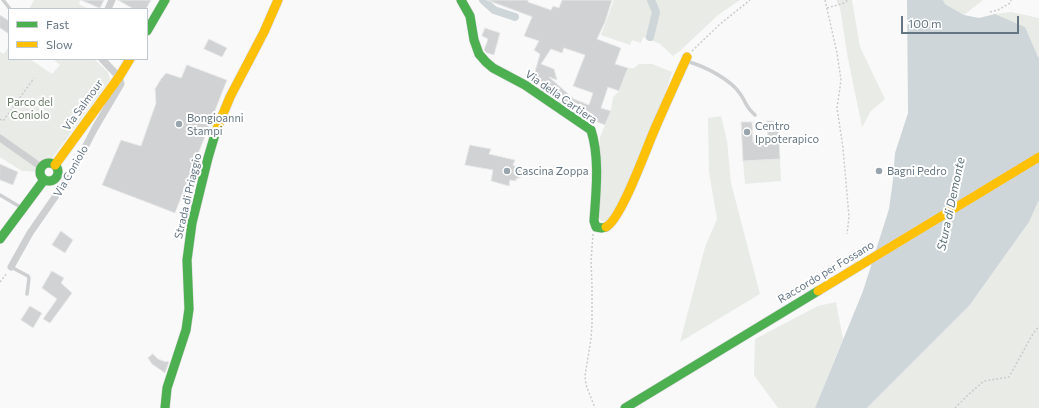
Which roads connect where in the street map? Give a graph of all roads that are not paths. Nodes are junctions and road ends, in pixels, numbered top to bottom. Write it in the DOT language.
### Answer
graph roads {
  1 [pos="3,0"];
  2 [pos="165,0"];
  3 [pos="278,0"];
  4 [pos="461,0"];
  5 [pos="9,8"];
  6 [pos="148,29"];
  7 [pos="686,59"];
  8 [pos="103,60"];
  9 [pos="129,60"];
  10 [pos="119,77"];
  11 [pos="755,115"];
  12 [pos="0,138"];
  13 [pos="1039,157"];
  14 [pos="54,165"];
  15 [pos="41,166"];
  16 [pos="44,180"];
  17 [pos="0,195"];
  18 [pos="23,208"];
  19 [pos="0,239"];
  20 [pos="11,267"];
  21 [pos="27,294"];
  22 [pos="165,408"];
  23 [pos="625,408"];
  1 -- 5 [label="lane"];
  2 -- 6 [label="main road"];
  3 -- 22 [label="main road, Strada di Priaggio"];
  4 -- 7 [label="main road, Via della Cartiera"];
  7 -- 11 [label="lane"];
  8 -- 10 [label="street"];
  9 -- 10 [label="main road, Via Salmour"];
  10 -- 14 [label="main road, Via Salmour"];
  10 -- 20 [label="street, Via Coniolo"];
  12 -- 15 [label="street"];
  13 -- 23 [label="main road, Raccordo per Fossano"];
  14 -- 15 [label="main road"];
  14 -- 16 [label="main road, Via Salmour"];
  15 -- 16 [label="main road"];
  16 -- 18 [label="main road, Via Salmour"];
  17 -- 18 [label="lane"];
  18 -- 19 [label="main road, Via Salmour"];
  20 -- 21 [label="lane"];
}
